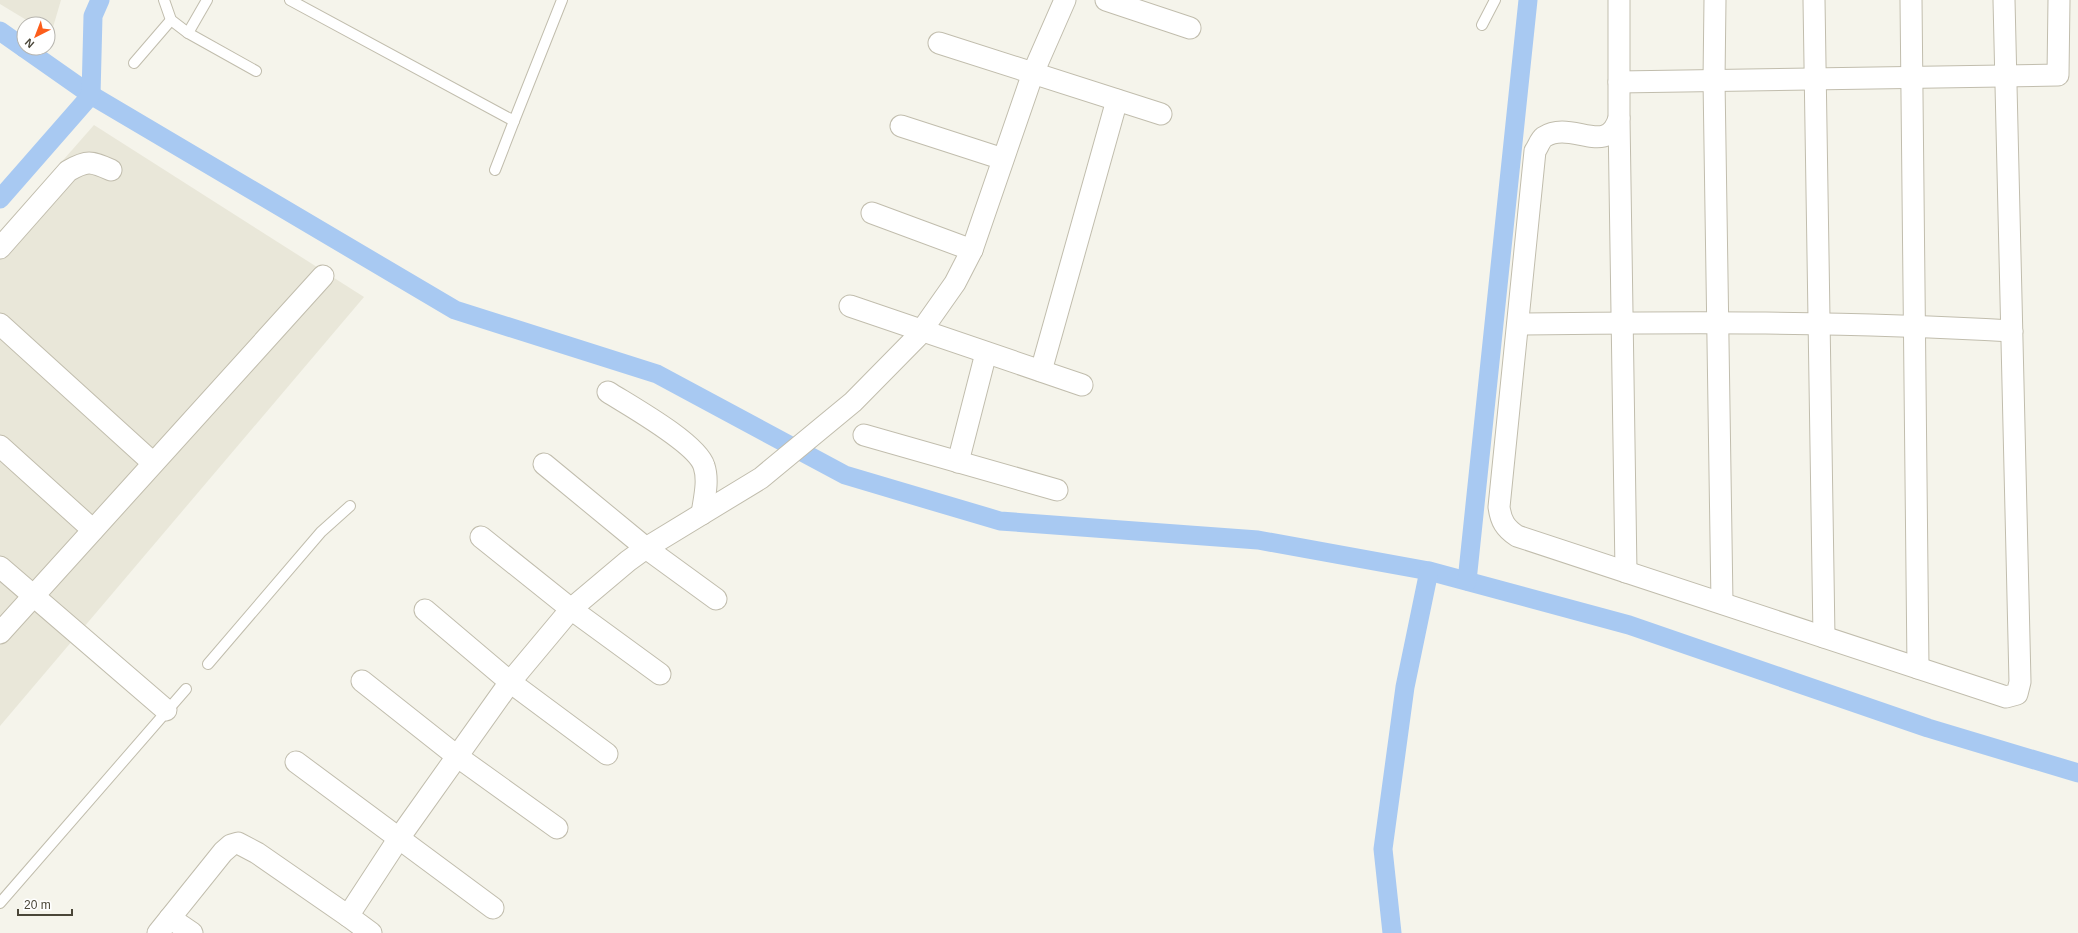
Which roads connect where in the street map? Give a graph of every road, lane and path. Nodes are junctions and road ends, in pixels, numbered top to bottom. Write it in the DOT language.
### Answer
graph roads {
  1 [pos="164,0"];
  2 [pos="207,0"];
  3 [pos="290,0"];
  4 [pos="562,0"];
  5 [pos="1065,0"];
  6 [pos="1106,0"];
  7 [pos="1495,0"];
  8 [pos="1619,0"];
  9 [pos="1715,0"];
  10 [pos="1814,0"];
  11 [pos="1911,0"];
  12 [pos="2004,0"];
  13 [pos="2059,0"];
  14 [pos="171,20"];
  15 [pos="1482,25"];
  16 [pos="1190,28"];
  17 [pos="188,33"];
  18 [pos="939,43"];
  19 [pos="134,63"];
  20 [pos="256,71"];
  21 [pos="1033,73"];
  22 [pos="2007,76"];
  23 [pos="1911,77"];
  24 [pos="1816,79"];
  25 [pos="1714,80"];
  26 [pos="1619,82"];
  27 [pos="1117,100"];
  28 [pos="1161,114"];
  29 [pos="1619,118"];
  30 [pos="514,121"];
  31 [pos="901,126"];
  32 [pos="1003,159"];
  33 [pos="111,170"];
  34 [pos="495,170"];
  35 [pos="872,212"];
  36 [pos="0,248"];
  37 [pos="972,250"];
  38 [pos="323,276"];
  39 [pos="850,306"];
  40 [pos="1819,322"];
  41 [pos="1622,323"];
  42 [pos="0,324"];
  43 [pos="1518,324"];
  44 [pos="1718,324"];
  45 [pos="1914,325"];
  46 [pos="921,330"];
  47 [pos="2012,331"];
  48 [pos="986,353"];
  49 [pos="1041,371"];
  50 [pos="1082,385"];
  51 [pos="608,392"];
  52 [pos="864,435"];
  53 [pos="0,446"];
  54 [pos="958,462"];
  55 [pos="153,464"];
  56 [pos="544,464"];
  57 [pos="1057,490"];
  58 [pos="350,506"];
  59 [pos="702,514"];
  60 [pos="93,530"];
  61 [pos="481,537"];
  62 [pos="646,548"];
  63 [pos="0,567"];
  64 [pos="1626,572"];
  65 [pos="33,596"];
  66 [pos="716,599"];
  67 [pos="1722,604"];
  68 [pos="571,609"];
  69 [pos="425,610"];
  70 [pos="0,633"];
  71 [pos="1824,637"];
  72 [pos="208,664"];
  73 [pos="1918,668"];
  74 [pos="660,674"];
  75 [pos="362,681"];
  76 [pos="510,682"];
  77 [pos="186,689"];
  78 [pos="166,710"];
  79 [pos="607,754"];
  80 [pos="458,757"];
  81 [pos="296,762"];
  82 [pos="557,828"];
  83 [pos="399,838"];
  84 [pos="0,903"];
  85 [pos="493,908"];
  86 [pos="348,916"];
  87 [pos="164,926"];
  88 [pos="192,933"];
  89 [pos="371,933"];
  1 -- 14 [label="lane"];
  2 -- 17 [label="lane"];
  3 -- 30 [label="lane"];
  4 -- 30 [label="lane"];
  5 -- 21 [label="street"];
  6 -- 16 [label="street"];
  7 -- 15 [label="lane"];
  8 -- 26 [label="street"];
  9 -- 25 [label="street"];
  10 -- 24 [label="street"];
  11 -- 23 [label="street"];
  12 -- 22 [label="street"];
  13 -- 22 [label="street"];
  14 -- 17 [label="lane"];
  14 -- 19 [label="lane"];
  17 -- 20 [label="lane"];
  18 -- 21 [label="street"];
  21 -- 27 [label="street"];
  21 -- 32 [label="street"];
  22 -- 23 [label="street"];
  22 -- 47 [label="street"];
  23 -- 24 [label="street"];
  23 -- 45 [label="street"];
  24 -- 25 [label="street"];
  24 -- 40 [label="street"];
  25 -- 26 [label="street"];
  25 -- 44 [label="street"];
  26 -- 29 [label="street"];
  27 -- 28 [label="street"];
  27 -- 49 [label="street"];
  29 -- 41 [label="street"];
  29 -- 43 [label="street"];
  30 -- 34 [label="lane"];
  31 -- 32 [label="street"];
  32 -- 37 [label="street"];
  33 -- 36 [label="street"];
  35 -- 37 [label="street"];
  37 -- 46 [label="street"];
  38 -- 55 [label="street"];
  39 -- 46 [label="street"];
  40 -- 44 [label="street"];
  40 -- 45 [label="street"];
  40 -- 71 [label="street"];
  41 -- 43 [label="street"];
  41 -- 44 [label="street"];
  41 -- 64 [label="street"];
  42 -- 55 [label="street"];
  43 -- 64 [label="street"];
  44 -- 67 [label="street"];
  45 -- 47 [label="street"];
  45 -- 73 [label="street"];
  46 -- 48 [label="street"];
  46 -- 59 [label="street"];
  47 -- 73 [label="street"];
  48 -- 49 [label="street"];
  48 -- 54 [label="street"];
  49 -- 50 [label="street"];
  51 -- 59 [label="street"];
  52 -- 54 [label="street"];
  53 -- 60 [label="street"];
  54 -- 57 [label="street"];
  55 -- 60 [label="street"];
  56 -- 62 [label="street"];
  58 -- 72 [label="lane"];
  59 -- 62 [label="street"];
  60 -- 65 [label="street"];
  61 -- 68 [label="street"];
  62 -- 66 [label="street"];
  62 -- 68 [label="street"];
  63 -- 65 [label="street"];
  64 -- 67 [label="street"];
  65 -- 70 [label="street"];
  65 -- 78 [label="street"];
  67 -- 71 [label="street"];
  68 -- 74 [label="street"];
  68 -- 76 [label="street"];
  69 -- 76 [label="street"];
  71 -- 73 [label="street"];
  75 -- 80 [label="street"];
  76 -- 79 [label="street"];
  76 -- 80 [label="street"];
  77 -- 78 [label="lane"];
  78 -- 84 [label="lane"];
  80 -- 82 [label="street"];
  80 -- 83 [label="street"];
  81 -- 83 [label="street"];
  83 -- 85 [label="street"];
  83 -- 86 [label="street"];
  86 -- 87 [label="street"];
  86 -- 89 [label="street"];
  87 -- 88 [label="street"];
}
